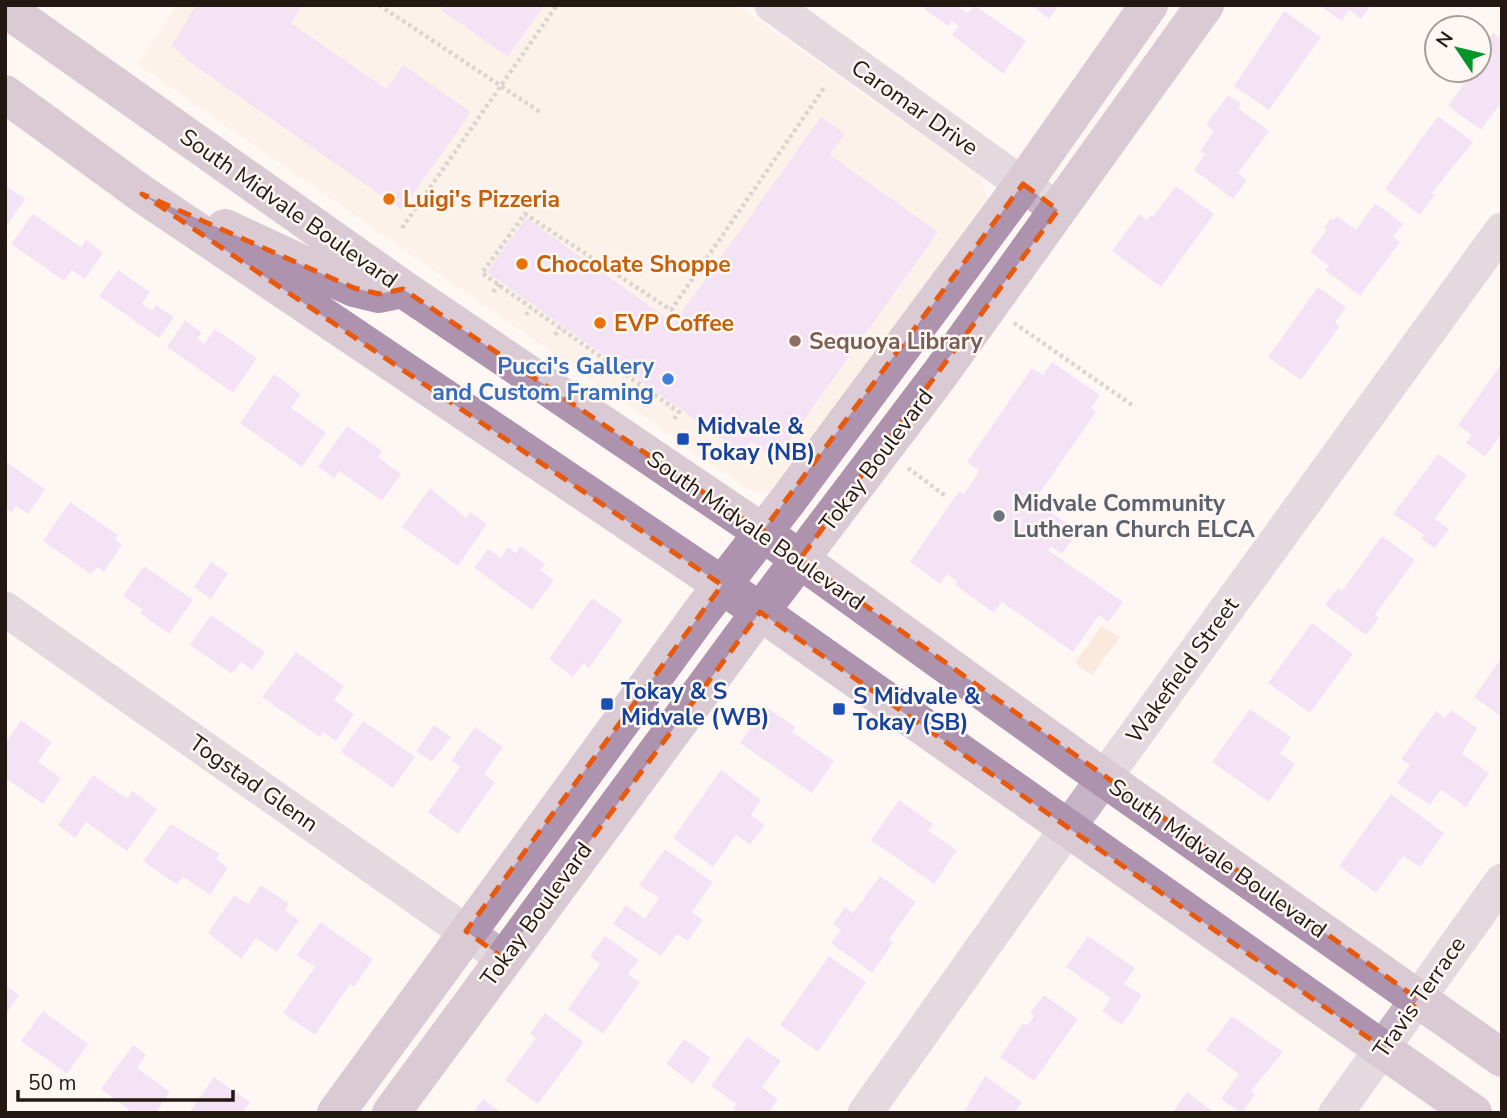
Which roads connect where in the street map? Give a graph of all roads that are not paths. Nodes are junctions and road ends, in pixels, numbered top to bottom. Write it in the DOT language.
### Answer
graph roads {
  1 [pos="772,5"];
  2 [pos="1149,5"];
  3 [pos="1205,5"];
  4 [pos="5,8"];
  5 [pos="5,94"];
  6 [pos="1023,184"];
  7 [pos="142,194"];
  8 [pos="1058,210"];
  9 [pos="1502,230"];
  10 [pos="403,289"];
  11 [pos="762,532"];
  12 [pos="800,559"];
  13 [pos="722,585"];
  14 [pos="5,609"];
  15 [pos="760,612"];
  16 [pos="1104,778"];
  17 [pos="1067,828"];
  18 [pos="1502,881"];
  19 [pos="466,931"];
  20 [pos="503,958"];
  21 [pos="1418,999"];
  22 [pos="1383,1048"];
  23 [pos="1502,1058"];
  24 [pos="335,1113"];
  25 [pos="391,1113"];
  26 [pos="865,1113"];
  27 [pos="1336,1113"];
  28 [pos="1473,1113"];
  1 -- 6 [label="street, Caromar Drive"];
  2 -- 6 [label="main road, Tokay Boulevard"];
  3 -- 8 [label="main road, Tokay Boulevard"];
  4 -- 10 [label="main road, South Midvale Boulevard"];
  5 -- 7 [label="main road"];
  6 -- 8 [label="street, Caromar Drive"];
  6 -- 11 [label="main road, Tokay Boulevard"];
  7 -- 10 [label="main road"];
  7 -- 13 [label="main road"];
  8 -- 12 [label="main road, Tokay Boulevard"];
  9 -- 16 [label="street, Wakefield Street"];
  10 -- 11 [label="main road, South Midvale Boulevard"];
  11 -- 12 [label="main road, South Midvale Boulevard"];
  11 -- 13 [label="main road, Tokay Boulevard"];
  12 -- 15 [label="main road, Tokay Boulevard"];
  12 -- 16 [label="main road, South Midvale Boulevard"];
  13 -- 15 [label="main road"];
  13 -- 19 [label="main road, Tokay Boulevard"];
  14 -- 19 [label="street, Togstad Glenn"];
  15 -- 17 [label="main road"];
  15 -- 20 [label="main road, Tokay Boulevard"];
  16 -- 17 [label="street, Wakefield Street"];
  16 -- 21 [label="main road, South Midvale Boulevard"];
  17 -- 22 [label="main road"];
  17 -- 26 [label="street, Wakefield Street"];
  18 -- 21 [label="street, Travis Terrace"];
  19 -- 20 [label="street, Togstad Glenn"];
  19 -- 24 [label="main road, Tokay Boulevard"];
  20 -- 25 [label="main road, Tokay Boulevard"];
  21 -- 22 [label="street, Travis Terrace"];
  21 -- 23 [label="main road, South Midvale Boulevard"];
  22 -- 27 [label="street, Travis Terrace"];
  22 -- 28 [label="main road"];
}
